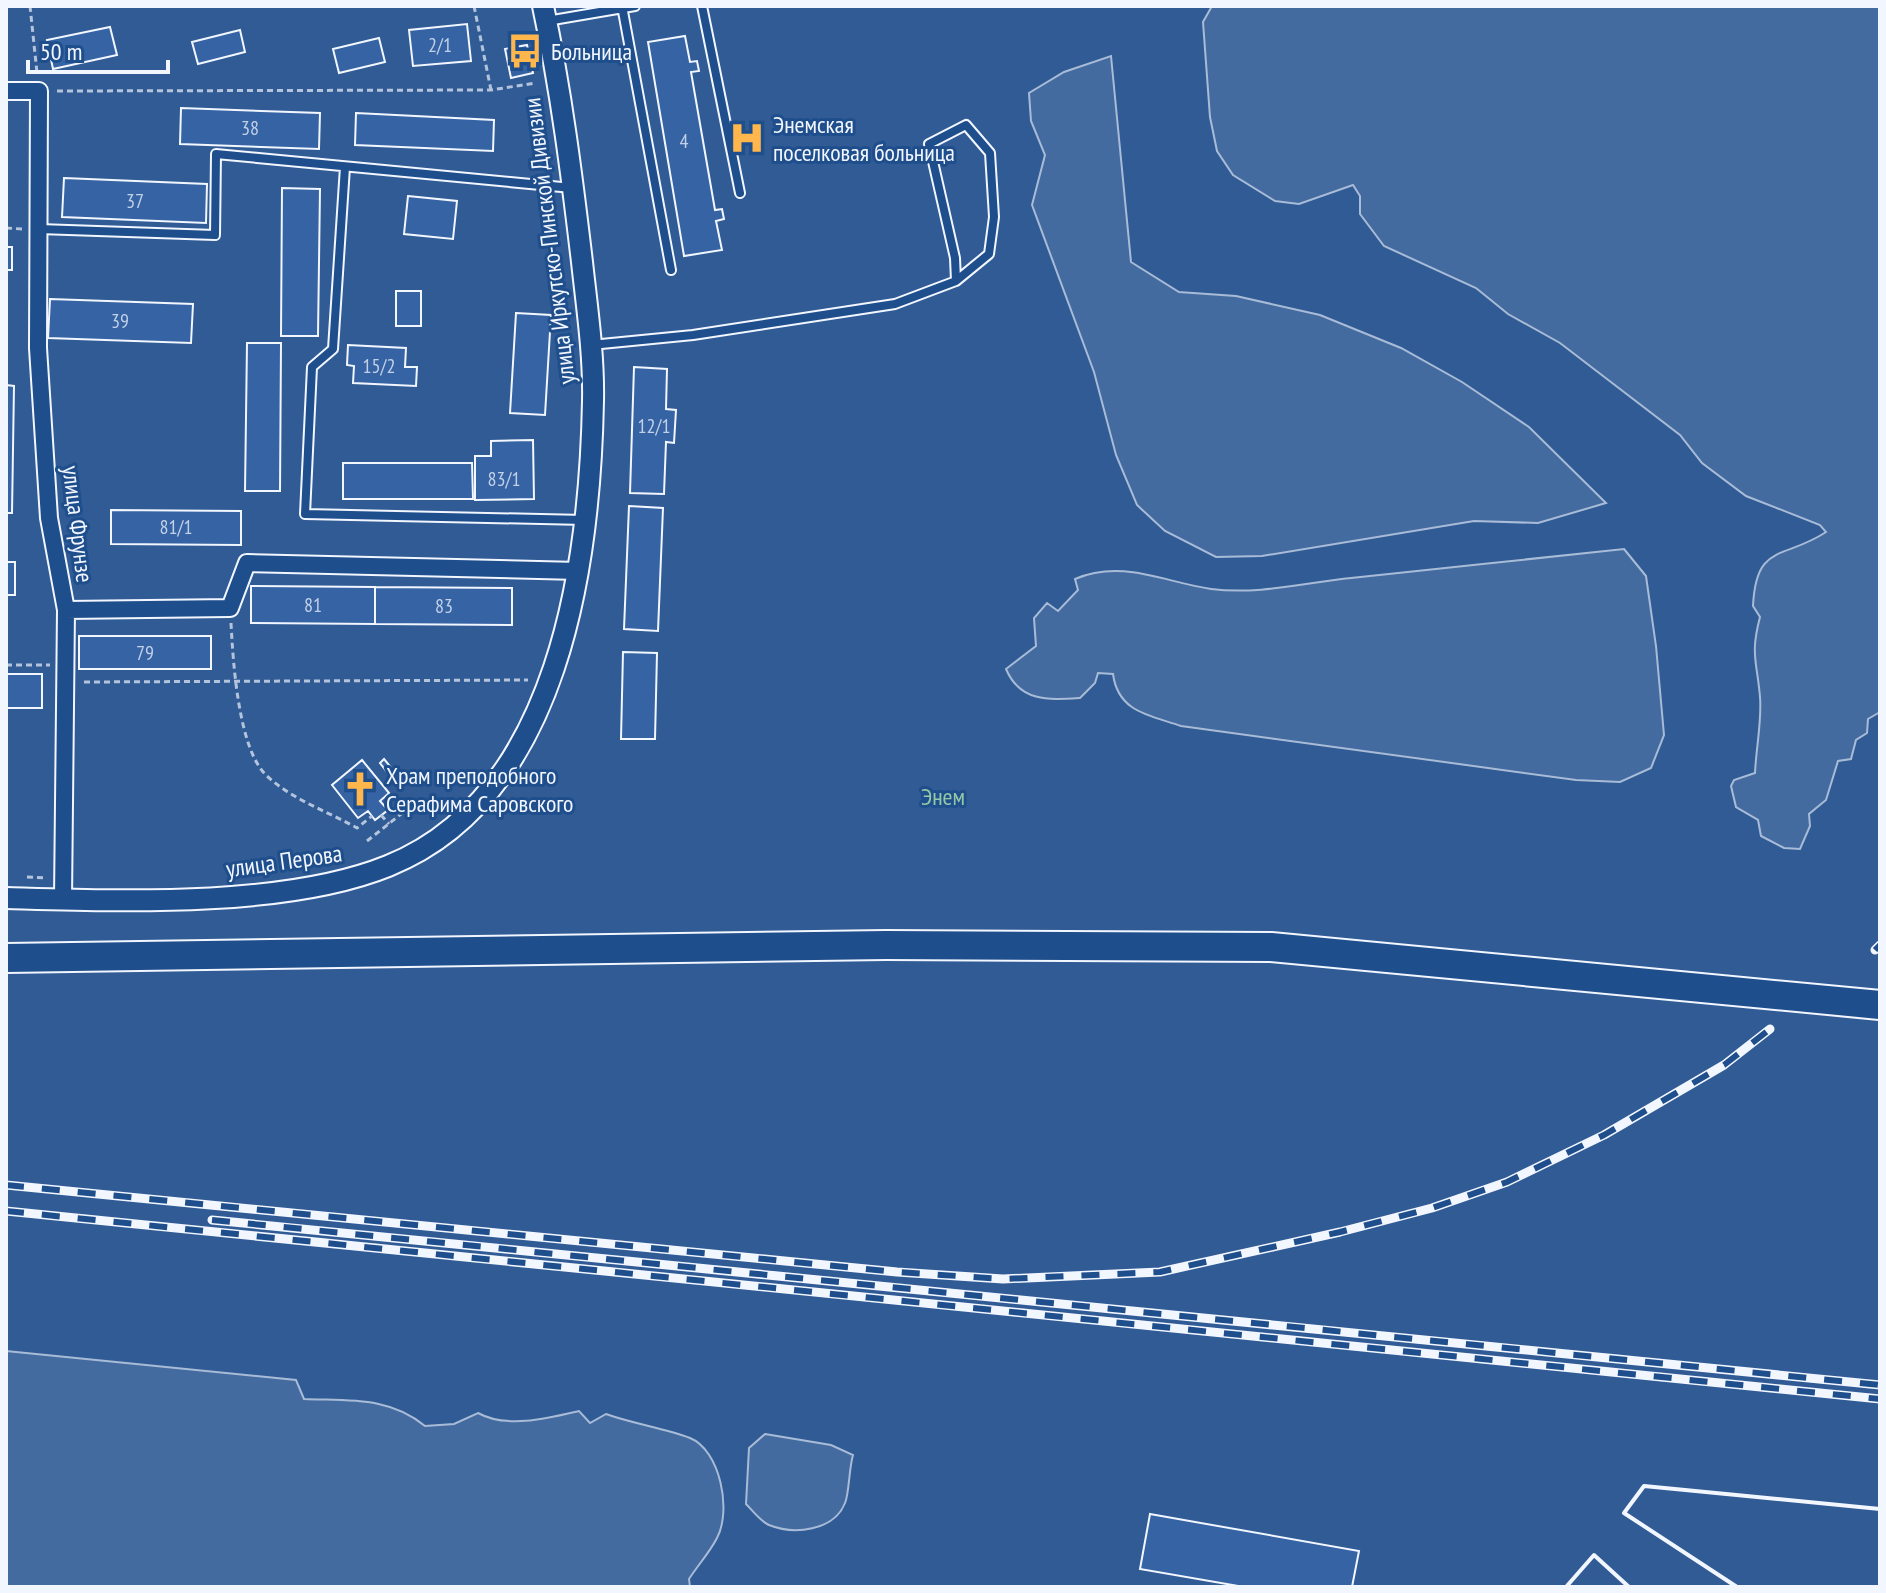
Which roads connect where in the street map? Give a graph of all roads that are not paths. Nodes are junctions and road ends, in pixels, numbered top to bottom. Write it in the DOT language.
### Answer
graph roads {
  1 [pos="635,6"];
  2 [pos="702,6"];
  3 [pos="623,7"];
  4 [pos="545,13"];
  5 [pos="6,91"];
  6 [pos="345,167"];
  7 [pos="574,188"];
  8 [pos="740,193"];
  9 [pos="38,229"];
  10 [pos="671,270"];
  11 [pos="956,281"];
  12 [pos="591,345"];
  13 [pos="586,520"];
  14 [pos="579,571"];
  15 [pos="66,610"];
  16 [pos="519,748"];
  17 [pos="6,898"];
  18 [pos="63,900"];
  19 [pos="6,958"];
  20 [pos="1880,1005"];
  1 -- 3 [label="lane"];
  2 -- 8 [label="lane"];
  3 -- 4 [label="lane"];
  3 -- 10 [label="lane"];
  4 -- 7 [label="street, улица Иркутско-Пинской Дивизии"];
  5 -- 9 [label="street, улица Фрунзе"];
  6 -- 7 [label="lane"];
  6 -- 9 [label="lane"];
  6 -- 13 [label="lane"];
  7 -- 12 [label="street, улица Иркутско-Пинской Дивизии"];
  9 -- 15 [label="street, улица Фрунзе"];
  11 -- 11 [label="lane"];
  11 -- 12 [label="lane"];
  12 -- 13 [label="street, улица Иркутско-Пинской Дивизии"];
  13 -- 14 [label="street, улица Иркутско-Пинской Дивизии"];
  14 -- 15 [label="street"];
  14 -- 16 [label="street, улица Иркутско-Пинской Дивизии"];
  15 -- 18 [label="street, улица Фрунзе"];
  16 -- 18 [label="street, улица Перова"];
  17 -- 18 [label="street, улица Перова"];
  19 -- 20 [label="highway"];
}
